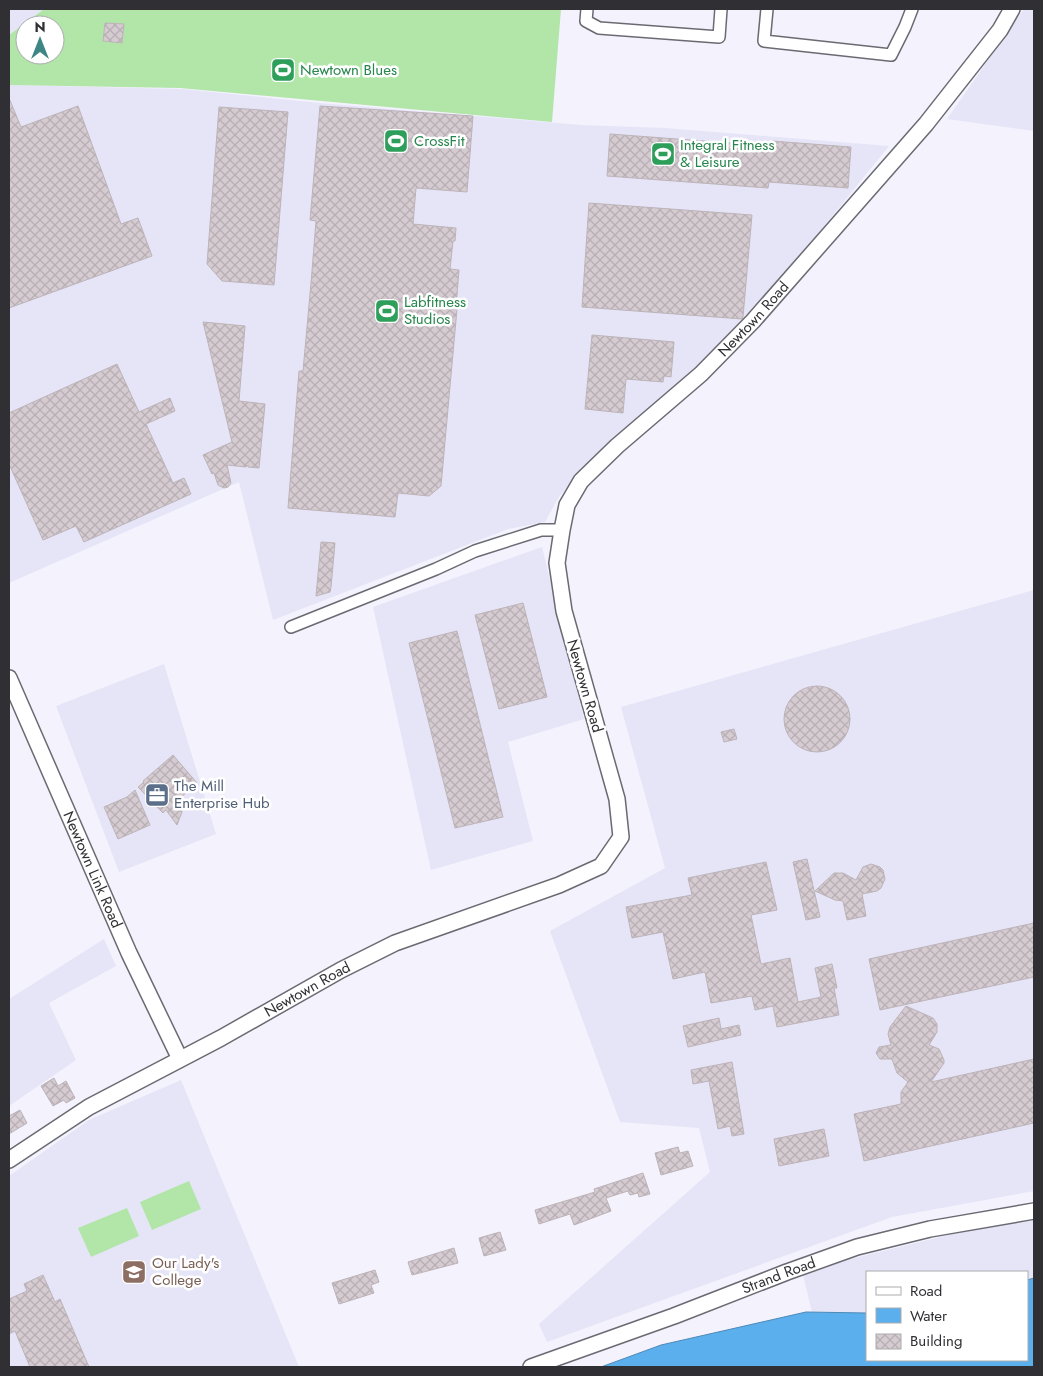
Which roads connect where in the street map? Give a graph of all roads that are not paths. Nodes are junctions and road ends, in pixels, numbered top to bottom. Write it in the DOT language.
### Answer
graph roads {
  1 [pos="587,9"];
  2 [pos="721,9"];
  3 [pos="767,9"];
  4 [pos="912,9"];
  5 [pos="1012,9"];
  6 [pos="562,530"];
  7 [pos="291,627"];
  8 [pos="9,678"];
  9 [pos="180,1059"];
  10 [pos="9,1160"];
  11 [pos="1034,1210"];
  12 [pos="531,1367"];
  1 -- 2 [label="street"];
  3 -- 4 [label="street"];
  5 -- 6 [label="street, Newtown Road"];
  6 -- 7 [label="street"];
  6 -- 9 [label="street, Newtown Road"];
  8 -- 9 [label="street, Newtown Link Road"];
  9 -- 10 [label="street, Newtown Road"];
  11 -- 12 [label="street, Strand Road"];
}
